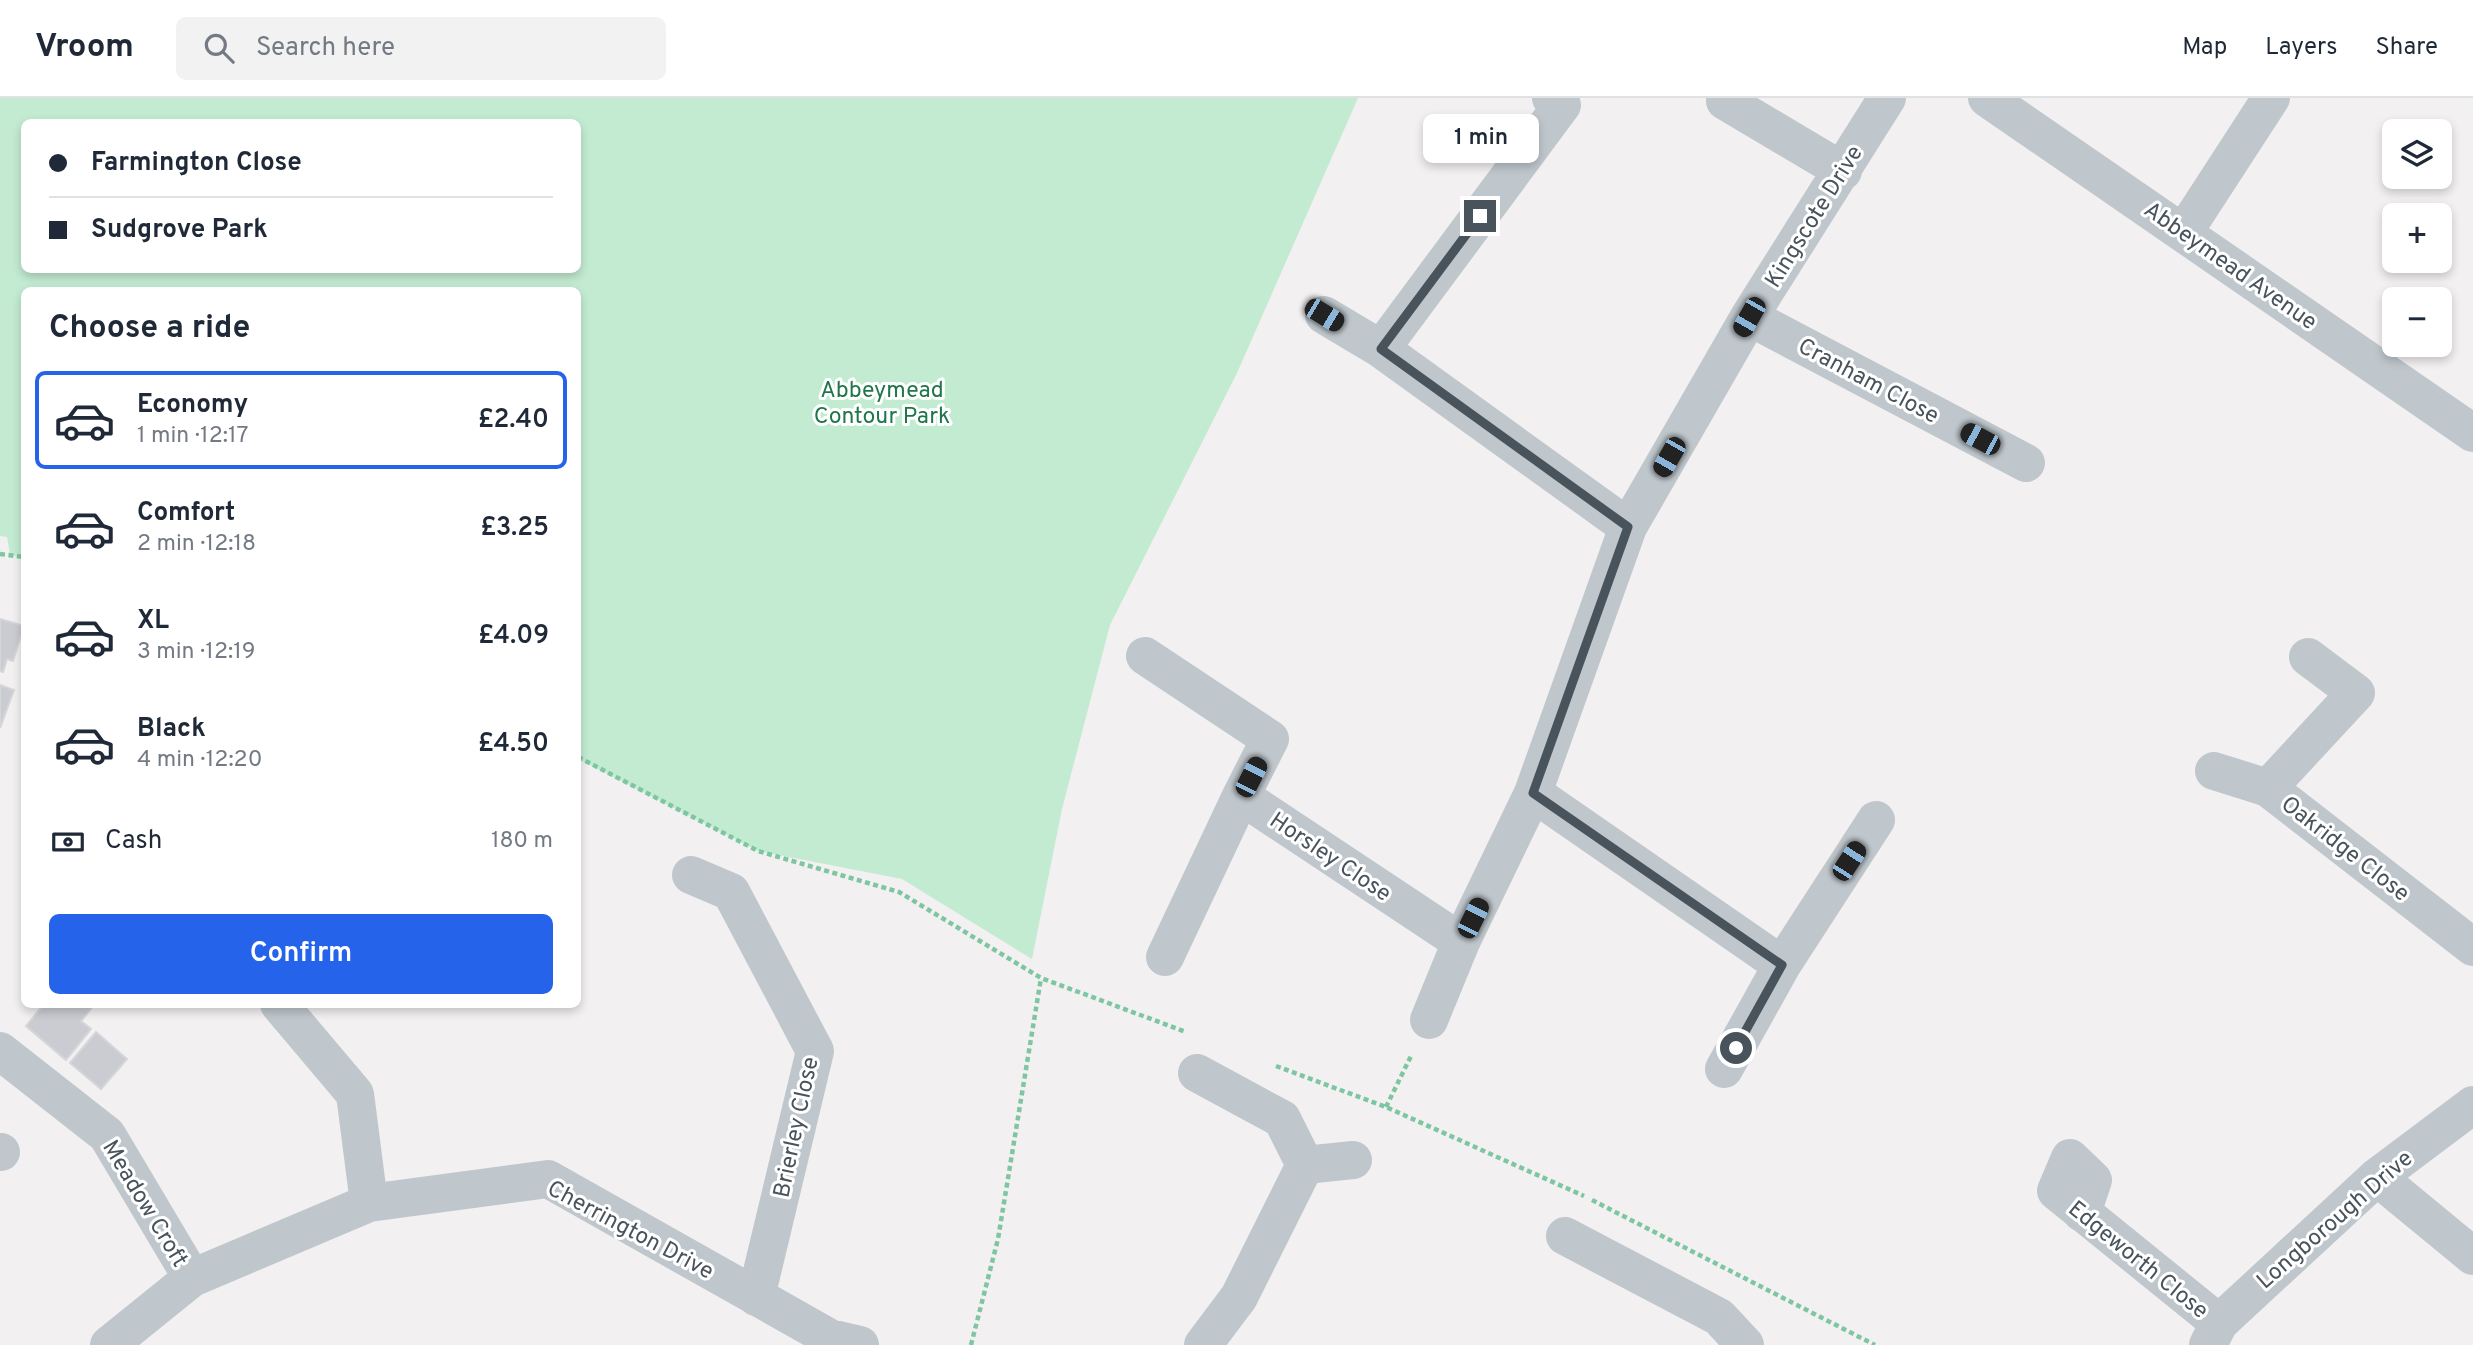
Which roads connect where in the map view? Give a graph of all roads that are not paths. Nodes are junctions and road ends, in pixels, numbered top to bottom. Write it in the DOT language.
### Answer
graph roads {
  1 [pos="1551,98"];
  2 [pos="1728,98"];
  3 [pos="1887,98"];
  4 [pos="1987,98"];
  5 [pos="2271,98"];
  6 [pos="1843,171"];
  7 [pos="2185,232"];
  8 [pos="1324,315"];
  9 [pos="1749,317"];
  10 [pos="1381,349"];
  11 [pos="2473,433"];
  12 [pos="2026,463"];
  13 [pos="1628,527"];
  14 [pos="1145,656"];
  15 [pos="2308,657"];
  16 [pos="2214,771"];
  17 [pos="2268,788"];
  18 [pos="1533,793"];
  19 [pos="1241,796"];
  20 [pos="1876,820"];
  21 [pos="691,875"];
  22 [pos="1461,942"];
  23 [pos="2473,947"];
  24 [pos="1165,957"];
  25 [pos="1782,965"];
  26 [pos="282,1008"];
  27 [pos="1429,1020"];
  28 [pos="0,1051"];
  29 [pos="1724,1069"];
  30 [pos="1197,1073"];
  31 [pos="2473,1105"];
  32 [pos="2070,1158"];
  33 [pos="1353,1160"];
  34 [pos="1305,1165"];
  35 [pos="2376,1177"];
  36 [pos="369,1203"];
  37 [pos="1565,1236"];
  38 [pos="2473,1256"];
  39 [pos="192,1278"];
  40 [pos="756,1297"];
  41 [pos="2213,1334"];
  42 [pos="109,1345"];
  43 [pos="860,1345"];
  44 [pos="1203,1345"];
  45 [pos="1745,1345"];
  1 -- 10 [label="street"];
  2 -- 6 [label="street"];
  3 -- 6 [label="street, Kingscote Drive"];
  4 -- 7 [label="street, Abbeymead Avenue"];
  5 -- 7 [label="street"];
  6 -- 9 [label="street, Kingscote Drive"];
  7 -- 11 [label="street, Abbeymead Avenue"];
  8 -- 10 [label="street"];
  9 -- 12 [label="street, Cranham Close"];
  9 -- 13 [label="street, Kingscote Drive"];
  10 -- 13 [label="street"];
  13 -- 18 [label="street, Kingscote Drive"];
  14 -- 19 [label="street"];
  15 -- 17 [label="street, Oakridge Close"];
  16 -- 17 [label="street"];
  17 -- 23 [label="street, Oakridge Close"];
  18 -- 22 [label="street, Kingscote Drive"];
  18 -- 25 [label="street"];
  19 -- 22 [label="street, Horsley Close"];
  19 -- 24 [label="street"];
  20 -- 25 [label="street"];
  21 -- 40 [label="street, Brierley Close"];
  22 -- 27 [label="street, Kingscote Drive"];
  25 -- 29 [label="street"];
  26 -- 36 [label="street"];
  28 -- 39 [label="street, Meadow Croft"];
  30 -- 34 [label="street"];
  31 -- 35 [label="street, Longborough Drive"];
  32 -- 41 [label="street, Edgeworth Close"];
  33 -- 34 [label="street"];
  34 -- 44 [label="street"];
  35 -- 38 [label="street"];
  35 -- 41 [label="street, Longborough Drive"];
  36 -- 39 [label="street, Cherrington Drive"];
  36 -- 40 [label="street, Cherrington Drive"];
  37 -- 45 [label="street"];
  39 -- 42 [label="street, Cherrington Drive"];
  40 -- 43 [label="street, Cherrington Drive"];
}
